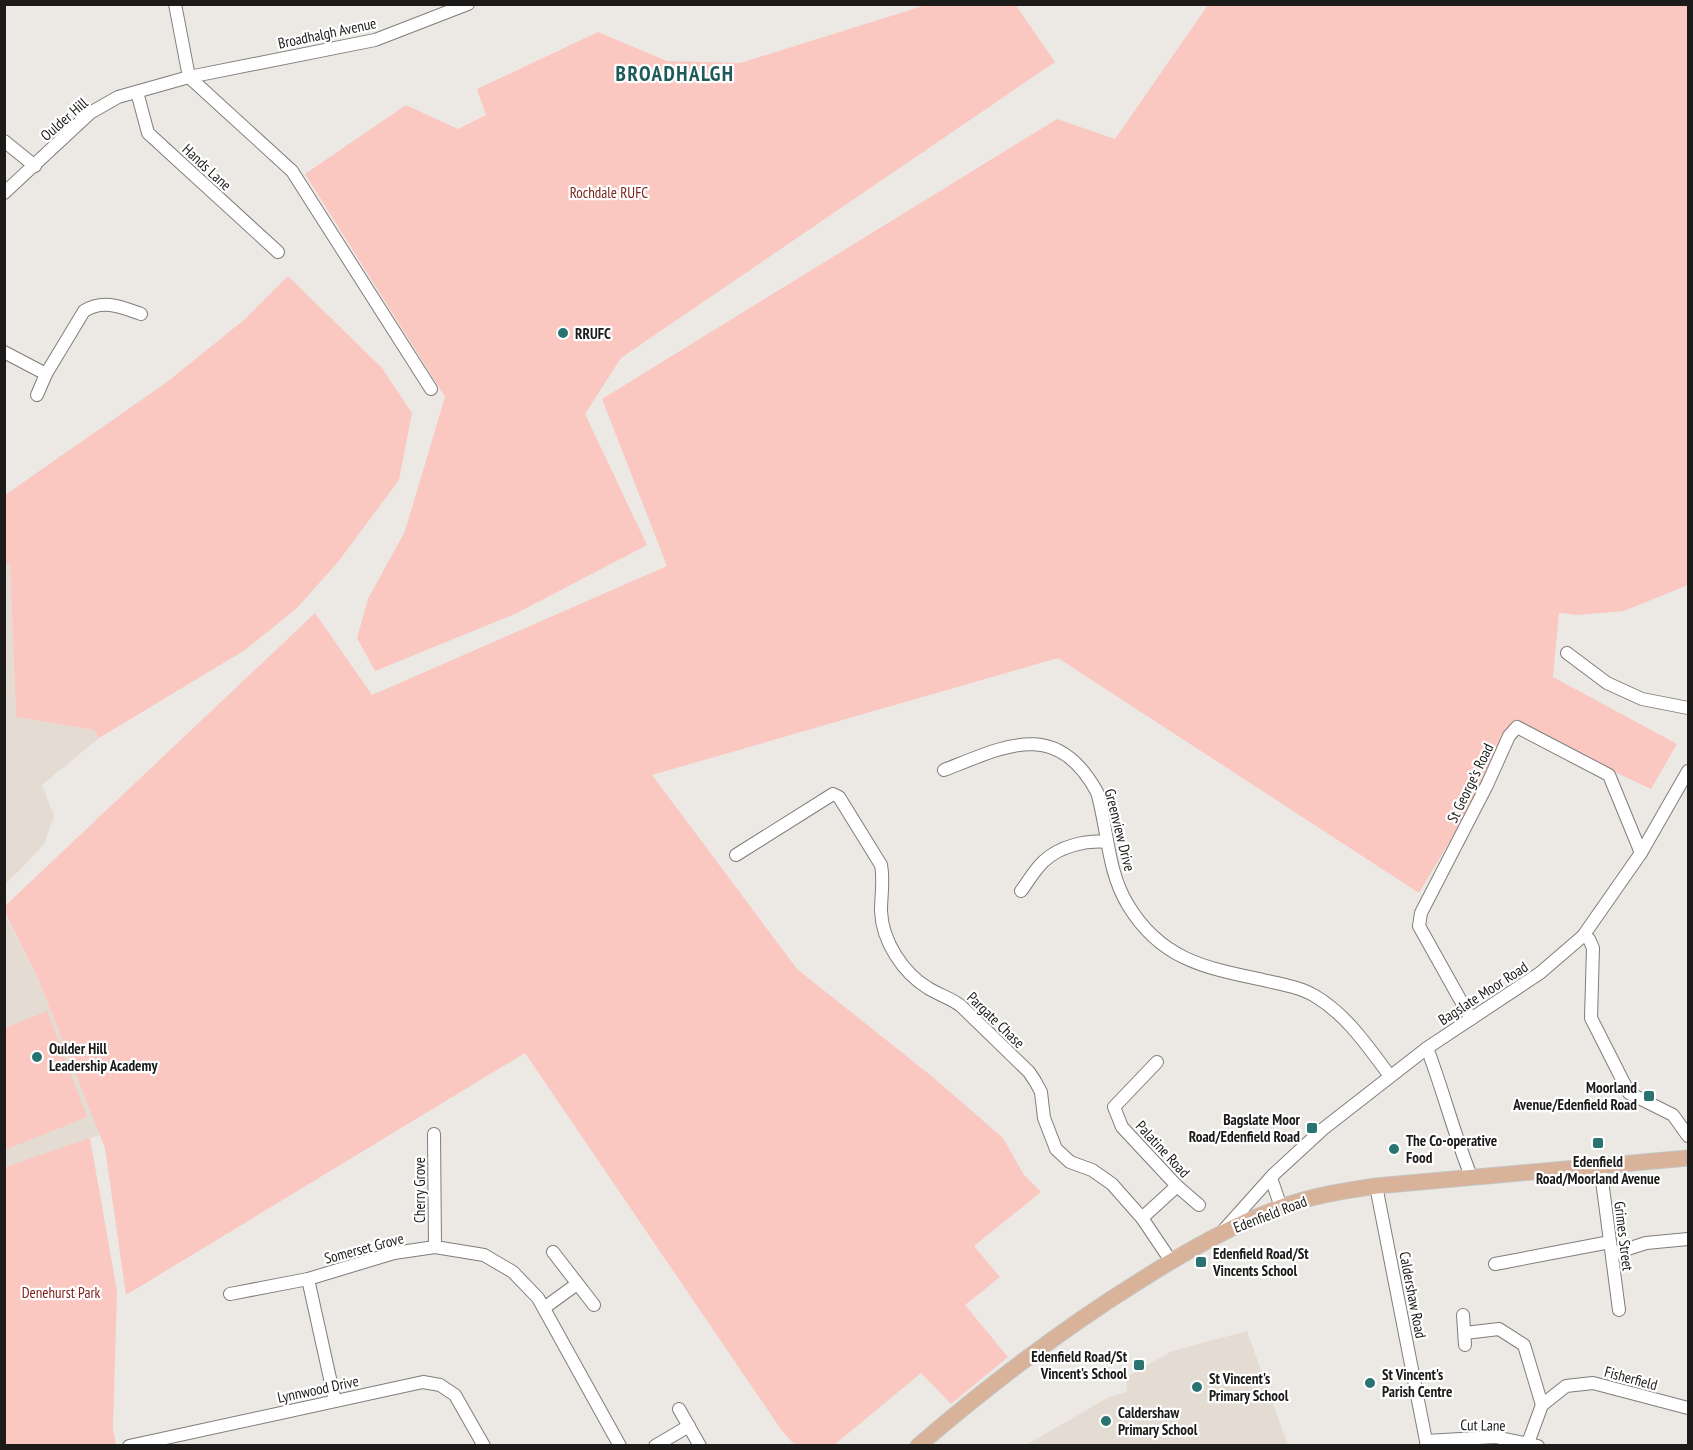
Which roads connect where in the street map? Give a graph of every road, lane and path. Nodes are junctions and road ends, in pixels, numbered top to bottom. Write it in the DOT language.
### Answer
graph roads {
  1 [pos="174,4"];
  2 [pos="468,4"];
  3 [pos="189,77"];
  4 [pos="137,92"];
  5 [pos="4,141"];
  6 [pos="35,166"];
  7 [pos="4,193"];
  8 [pos="278,252"];
  9 [pos="141,314"];
  10 [pos="4,352"];
  11 [pos="46,374"];
  12 [pos="431,389"];
  13 [pos="37,395"];
  14 [pos="1567,653"];
  15 [pos="1689,708"];
  16 [pos="944,770"];
  17 [pos="1689,771"];
  18 [pos="1107,842"];
  19 [pos="1641,853"];
  20 [pos="736,855"];
  21 [pos="1021,891"];
  22 [pos="1583,936"];
  23 [pos="1471,1019"];
  24 [pos="1427,1048"];
  25 [pos="1157,1062"];
  26 [pos="1390,1076"];
  27 [pos="434,1134"];
  28 [pos="1689,1136"];
  29 [pos="1689,1158"];
  30 [pos="1600,1165"];
  31 [pos="1471,1176"];
  32 [pos="1271,1178"];
  33 [pos="1177,1186"];
  34 [pos="1377,1186"];
  35 [pos="1199,1205"];
  36 [pos="1281,1207"];
  37 [pos="1142,1218"];
  38 [pos="1221,1233"];
  39 [pos="1689,1239"];
  40 [pos="435,1247"];
  41 [pos="1611,1248"];
  42 [pos="553,1252"];
  43 [pos="1171,1262"];
  44 [pos="1495,1264"];
  45 [pos="308,1279"];
  46 [pos="577,1284"];
  47 [pos="230,1294"];
  48 [pos="594,1305"];
  49 [pos="544,1308"];
  50 [pos="1619,1310"];
  51 [pos="1463,1314"];
  52 [pos="335,1401"];
  53 [pos="1542,1405"];
  54 [pos="678,1408"];
  55 [pos="1689,1408"];
  56 [pos="689,1426"];
  57 [pos="1427,1443"];
  58 [pos="1533,1444"];
  59 [pos="129,1446"];
  60 [pos="484,1446"];
  61 [pos="620,1446"];
  62 [pos="655,1446"];
  63 [pos="700,1446"];
  64 [pos="918,1446"];
  1 -- 3 [label="street"];
  2 -- 3 [label="street, Broadhalgh Avenue"];
  3 -- 4 [label="street, Oulder Hill"];
  3 -- 12 [label="street"];
  4 -- 6 [label="street, Oulder Hill"];
  4 -- 8 [label="street, Hands Lane"];
  5 -- 6 [label="street"];
  6 -- 7 [label="street, Oulder Hill"];
  9 -- 11 [label="street"];
  10 -- 11 [label="street"];
  11 -- 13 [label="street"];
  14 -- 15 [label="street"];
  16 -- 18 [label="street, Greenview Drive"];
  17 -- 19 [label="street, Bagslate Moor Road"];
  18 -- 21 [label="street"];
  18 -- 26 [label="street, Greenview Drive"];
  19 -- 22 [label="street, Bagslate Moor Road"];
  19 -- 23 [label="street, St George's Road"];
  20 -- 37 [label="street, Pargate Chase"];
  22 -- 23 [label="street, Bagslate Moor Road"];
  22 -- 28 [label="street"];
  23 -- 24 [label="street, Bagslate Moor Road"];
  24 -- 26 [label="street, Bagslate Moor Road"];
  24 -- 31 [label="street"];
  25 -- 33 [label="street, Palatine Road"];
  26 -- 32 [label="street, Bagslate Moor Road"];
  27 -- 40 [label="street, Cherry Grove"];
  29 -- 30 [label="main road, Edenfield Road"];
  30 -- 31 [label="main road, Edenfield Road"];
  30 -- 41 [label="street, Grimes Street"];
  31 -- 34 [label="main road, Edenfield Road"];
  32 -- 36 [label="street"];
  32 -- 38 [label="street, Bagslate Moor Road"];
  33 -- 35 [label="street, Palatine Road"];
  33 -- 37 [label="street"];
  34 -- 36 [label="main road, Edenfield Road"];
  34 -- 57 [label="street, Caldershaw Road"];
  36 -- 38 [label="main road, Edenfield Road"];
  37 -- 43 [label="street, Pargate Chase"];
  38 -- 43 [label="main road, Edenfield Road"];
  39 -- 41 [label="street"];
  40 -- 45 [label="street, Somerset Grove"];
  40 -- 49 [label="street, Somerset Grove"];
  41 -- 44 [label="street"];
  41 -- 50 [label="street, Grimes Street"];
  42 -- 46 [label="street"];
  43 -- 64 [label="main road, Edenfield Road"];
  45 -- 47 [label="street, Somerset Grove"];
  45 -- 52 [label="street"];
  46 -- 48 [label="street"];
  46 -- 49 [label="street"];
  49 -- 61 [label="street, Somerset Grove"];
  51 -- 53 [label="street"];
  52 -- 59 [label="street, Lynnwood Drive"];
  52 -- 60 [label="street, Lynnwood Drive"];
  53 -- 55 [label="street, Fisherfield"];
  53 -- 58 [label="street"];
  54 -- 56 [label="street"];
  56 -- 62 [label="street"];
  56 -- 63 [label="street"];
  57 -- 58 [label="street, Cut Lane"];
}
